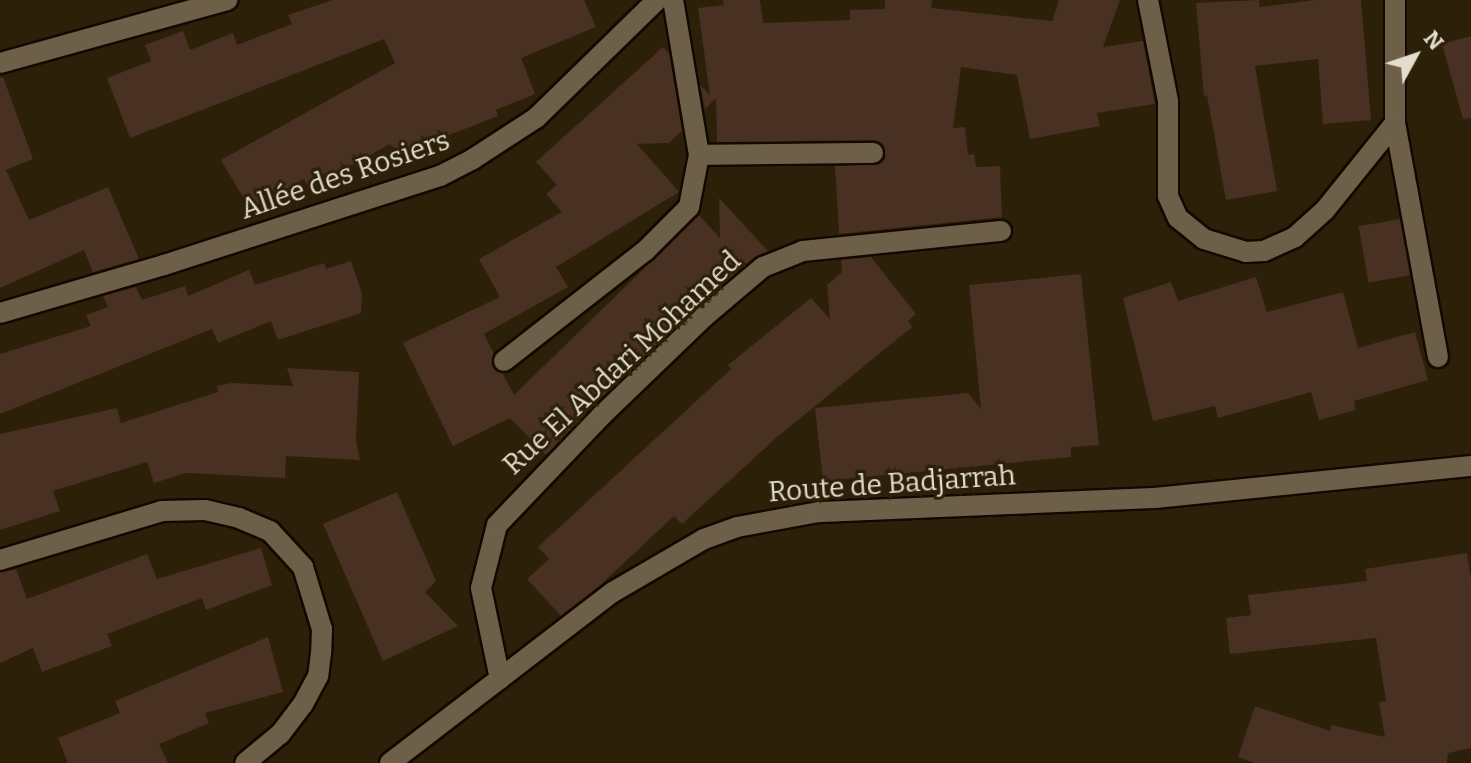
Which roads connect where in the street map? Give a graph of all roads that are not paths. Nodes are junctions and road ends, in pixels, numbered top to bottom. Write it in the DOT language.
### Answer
graph roads {
  1 [pos="227,0"];
  2 [pos="657,0"];
  3 [pos="673,0"];
  4 [pos="1148,0"];
  5 [pos="1395,0"];
  6 [pos="0,63"];
  7 [pos="1395,123"];
  8 [pos="873,153"];
  9 [pos="699,155"];
  10 [pos="1001,231"];
  11 [pos="0,313"];
  12 [pos="1438,357"];
  13 [pos="504,361"];
  14 [pos="1471,466"];
  15 [pos="0,560"];
  16 [pos="500,679"];
  17 [pos="245,763"];
  18 [pos="390,763"];
  1 -- 6 [label="street"];
  2 -- 11 [label="street, Allée des Rosiers"];
  3 -- 9 [label="street"];
  4 -- 7 [label="street"];
  5 -- 7 [label="street"];
  7 -- 12 [label="street"];
  8 -- 9 [label="street"];
  9 -- 13 [label="street"];
  10 -- 16 [label="street, Rue El Abdari Mohamed"];
  14 -- 16 [label="street, Route de Badjarrah"];
  15 -- 17 [label="street"];
  16 -- 18 [label="street, Route de Badjarrah"];
}
